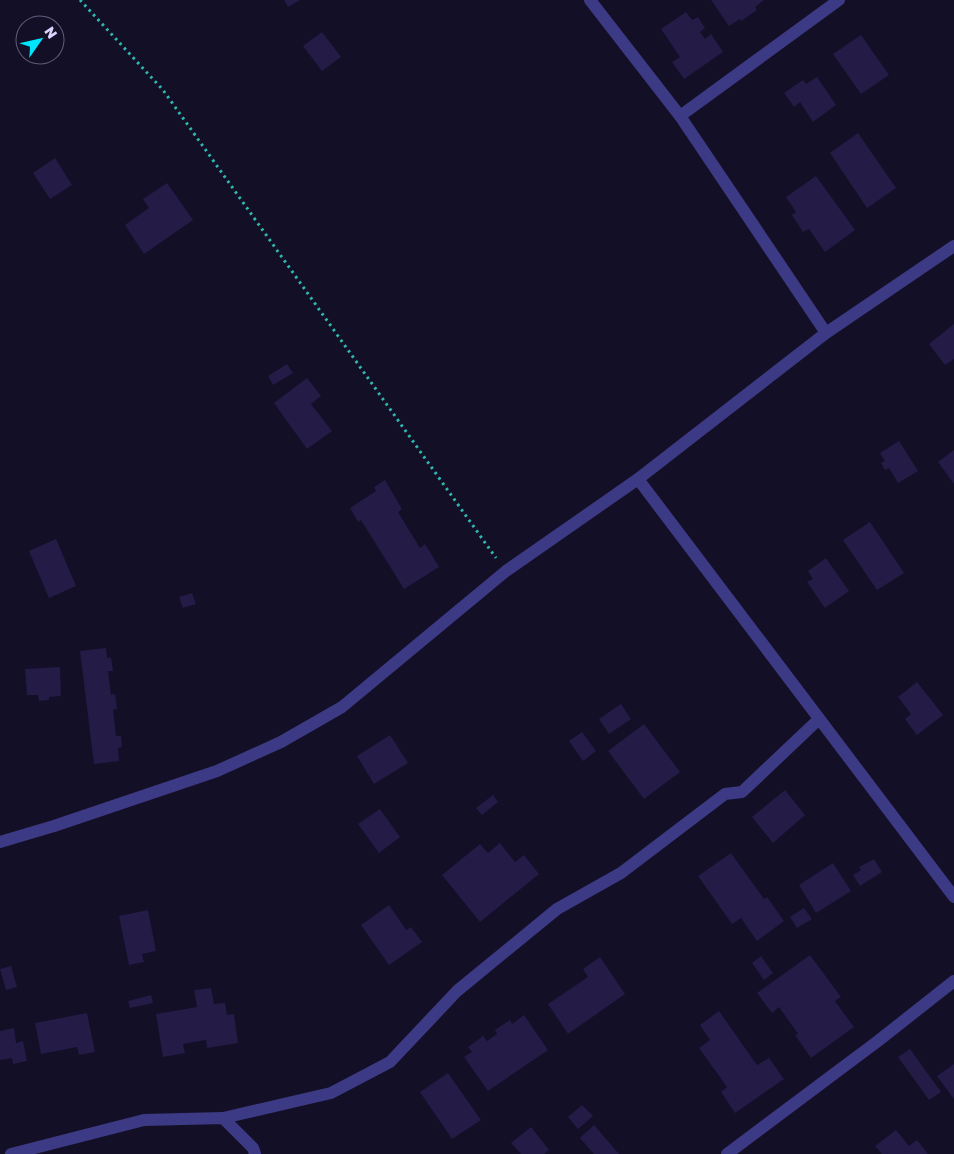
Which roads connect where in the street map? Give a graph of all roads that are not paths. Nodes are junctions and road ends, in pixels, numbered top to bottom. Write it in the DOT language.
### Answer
graph roads {
  1 [pos="590,0"];
  2 [pos="839,0"];
  3 [pos="680,116"];
  4 [pos="954,246"];
  5 [pos="826,333"];
  6 [pos="638,479"];
  7 [pos="819,718"];
  8 [pos="0,842"];
  9 [pos="954,896"];
  10 [pos="954,982"];
  11 [pos="223,1118"];
  12 [pos="11,1154"];
  13 [pos="255,1154"];
  14 [pos="726,1154"];
  1 -- 3 [label="street"];
  2 -- 3 [label="street"];
  3 -- 5 [label="street"];
  4 -- 5 [label="street"];
  5 -- 6 [label="street"];
  6 -- 7 [label="street"];
  6 -- 8 [label="street"];
  7 -- 9 [label="street"];
  7 -- 11 [label="street"];
  10 -- 14 [label="street"];
  11 -- 12 [label="street"];
  11 -- 13 [label="street"];
}
